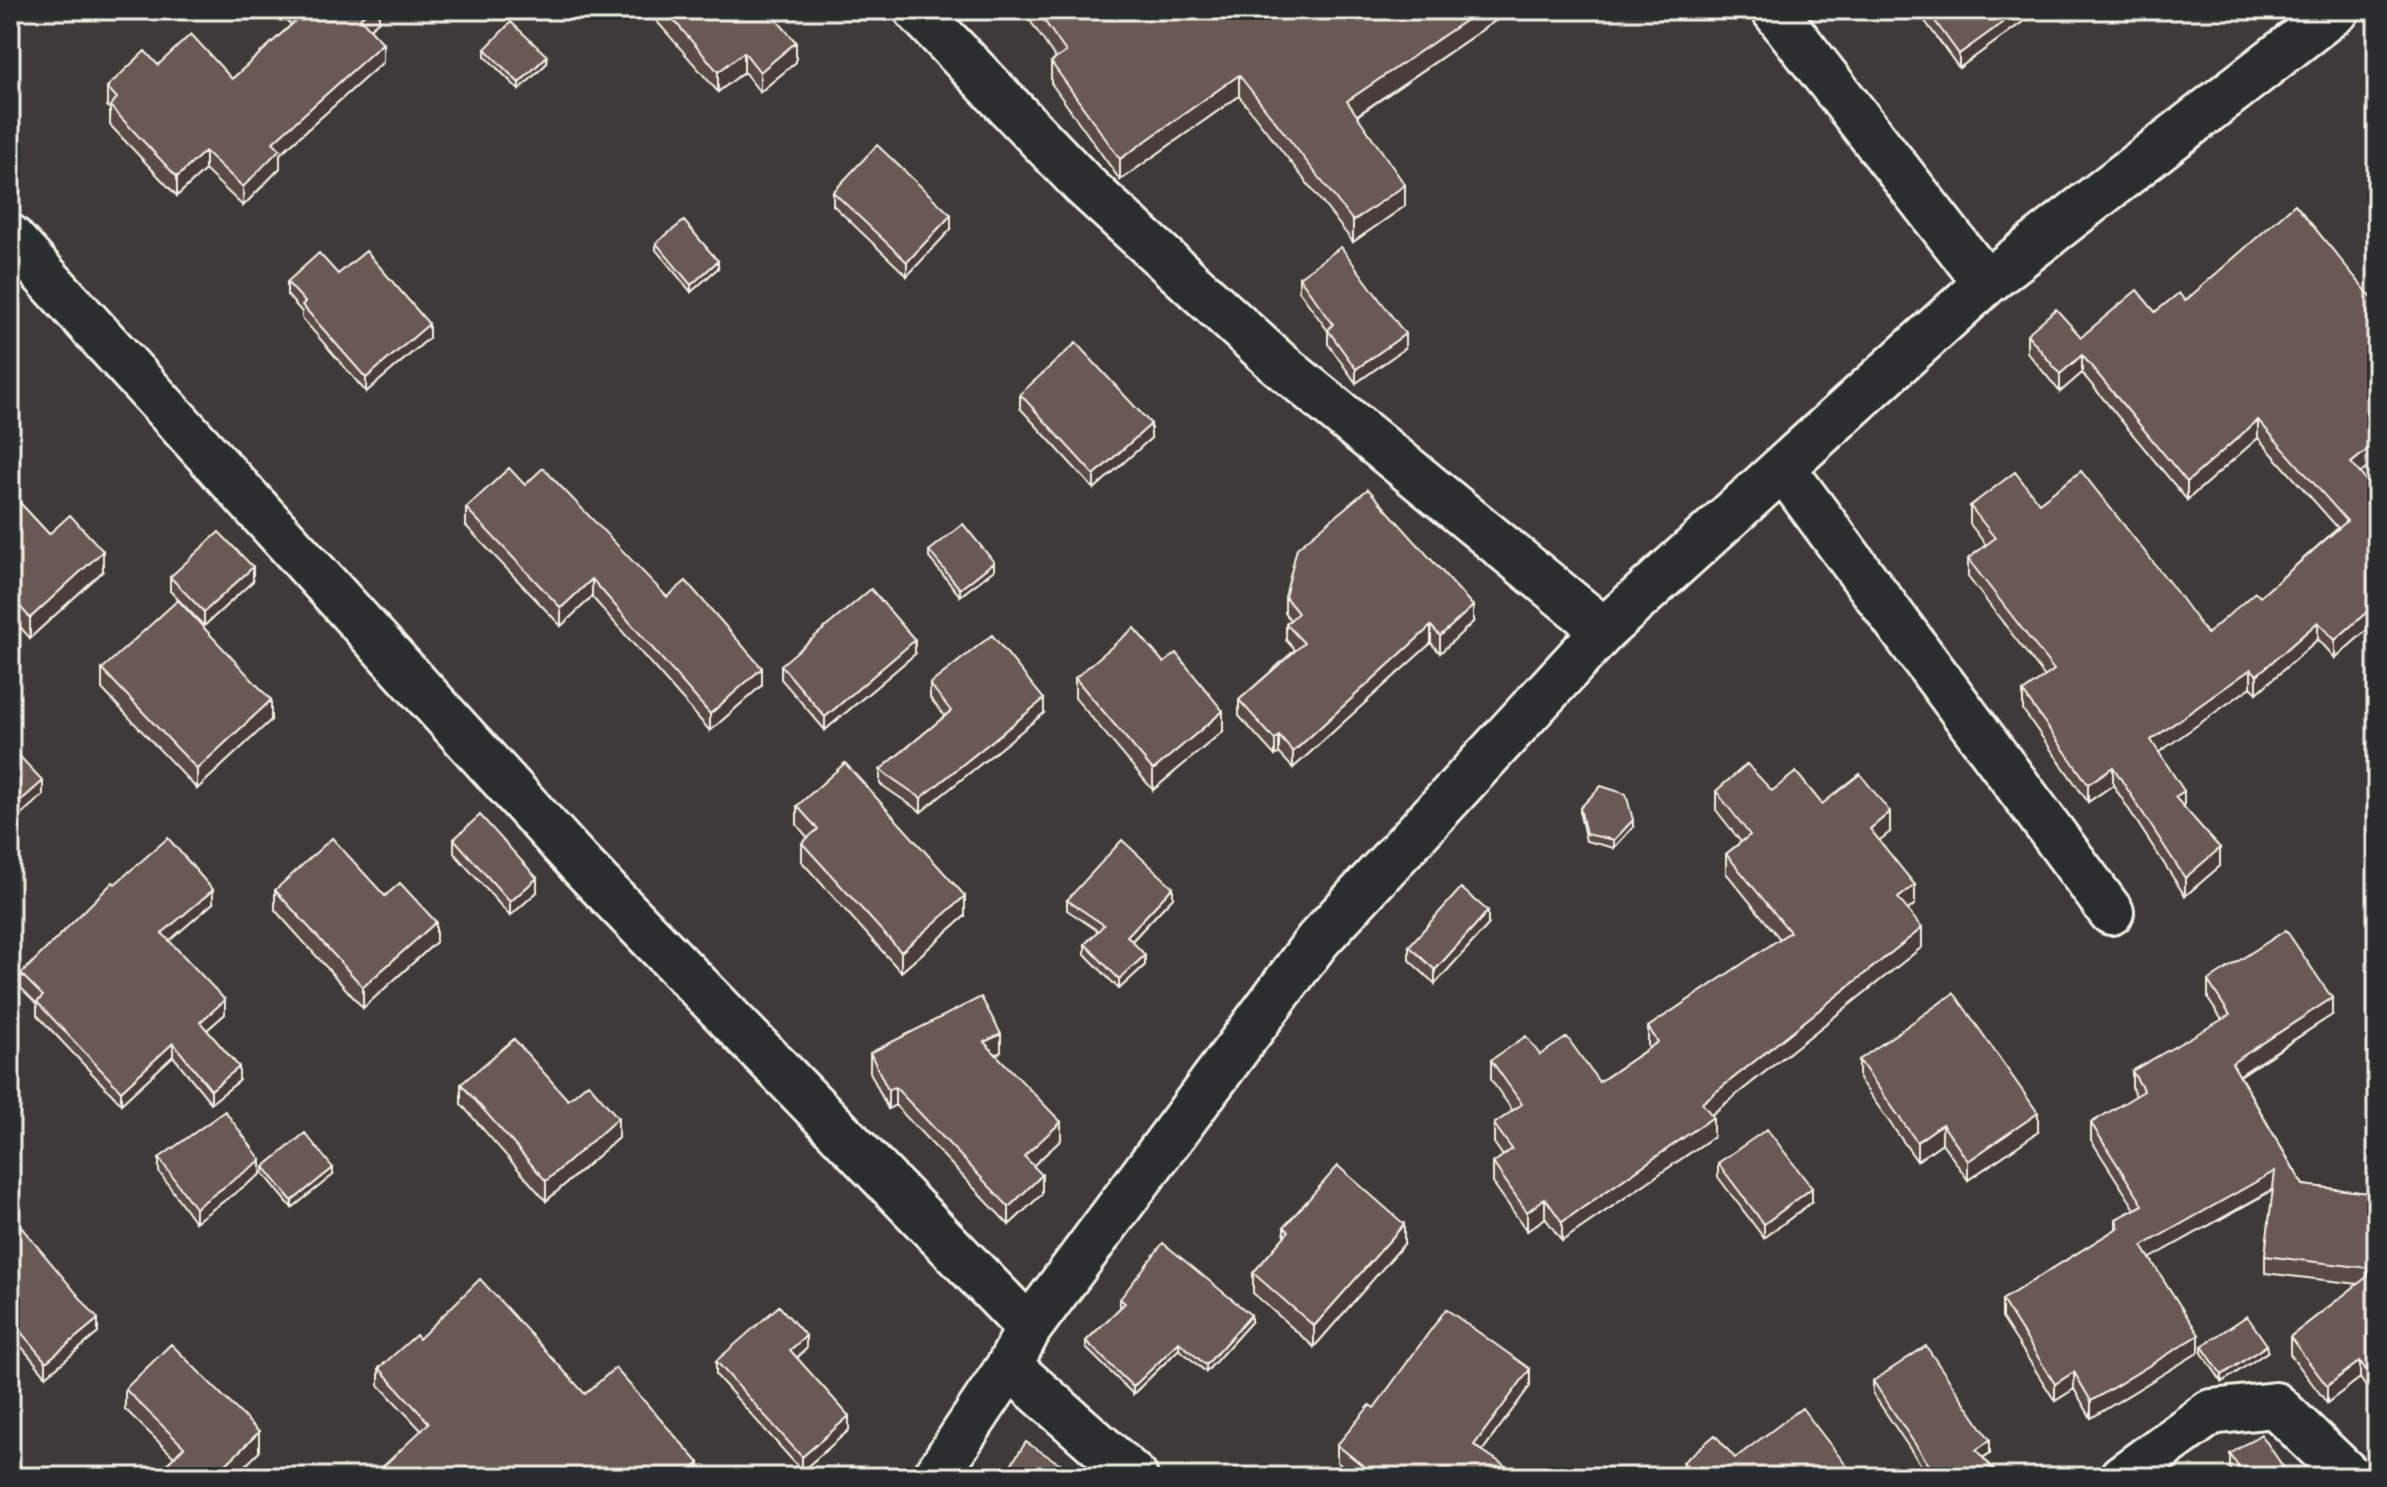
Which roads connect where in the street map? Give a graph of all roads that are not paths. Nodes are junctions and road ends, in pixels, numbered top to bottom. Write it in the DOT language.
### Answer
graph roads {
  1 [pos="917,10"];
  2 [pos="1774,10"];
  3 [pos="2337,10"];
  4 [pos="10,237"];
  5 [pos="1986,283"];
  6 [pos="1783,468"];
  7 [pos="1604,630"];
  8 [pos="2111,912"];
  9 [pos="1029,1328"];
  10 [pos="1009,1366"];
  11 [pos="935,1477"];
  12 [pos="1135,1477"];
  13 [pos="2122,1477"];
  14 [pos="2350,1477"];
  1 -- 7 [label="street"];
  2 -- 5 [label="street"];
  3 -- 5 [label="street"];
  4 -- 9 [label="street"];
  5 -- 6 [label="street"];
  6 -- 7 [label="street"];
  6 -- 8 [label="street"];
  7 -- 9 [label="street"];
  9 -- 10 [label="street"];
  10 -- 11 [label="street"];
  10 -- 12 [label="street"];
  13 -- 14 [label="street"];
}
